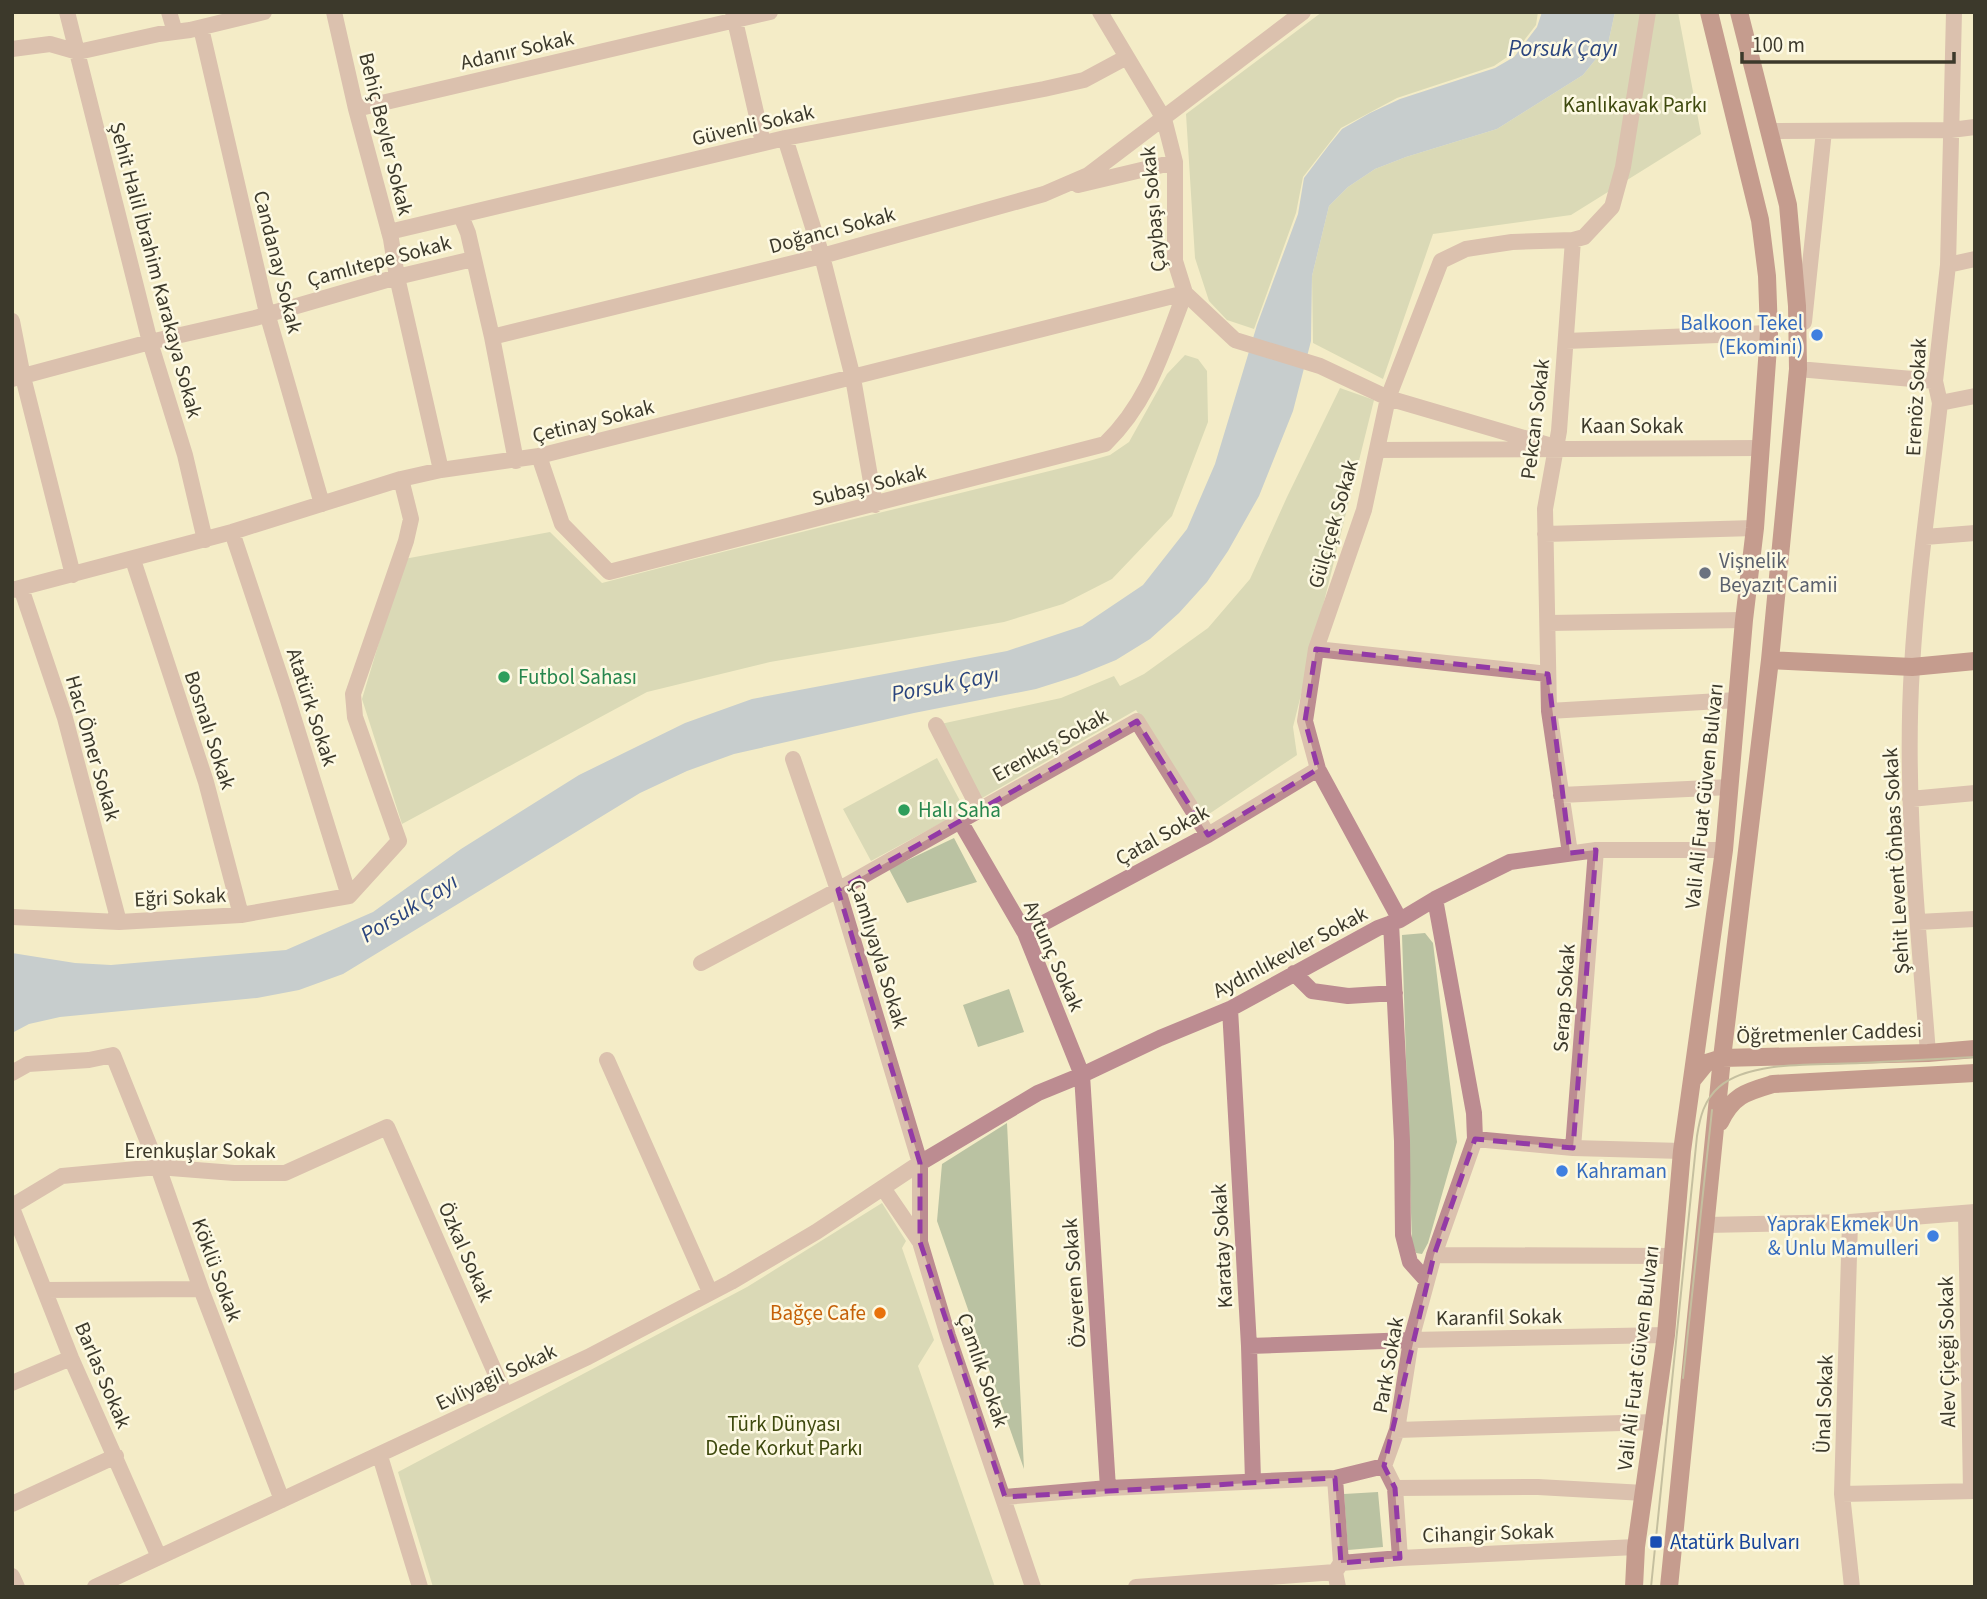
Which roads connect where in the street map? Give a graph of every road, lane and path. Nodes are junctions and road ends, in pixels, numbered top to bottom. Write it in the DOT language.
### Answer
graph roads {
  1 [pos="67,12"];
  2 [pos="169,12"];
  3 [pos="264,12"];
  4 [pos="334,12"];
  5 [pos="769,12"];
  6 [pos="1100,12"];
  7 [pos="1303,12"];
  8 [pos="1648,12"];
  9 [pos="1709,12"];
  10 [pos="1739,12"];
  11 [pos="1954,12"];
  12 [pos="734,16"];
  13 [pos="201,28"];
  14 [pos="174,32"];
  15 [pos="12,48"];
  16 [pos="78,52"];
  17 [pos="1125,58"];
  18 [pos="356,110"];
  19 [pos="1164,119"];
  20 [pos="1975,127"];
  21 [pos="1951,130"];
  22 [pos="1769,131"];
  23 [pos="1825,131"];
  24 [pos="785,138"];
  25 [pos="763,143"];
  26 [pos="1175,162"];
  27 [pos="1044,194"];
  28 [pos="461,216"];
  29 [pos="389,232"];
  30 [pos="1573,240"];
  31 [pos="822,256"];
  32 [pos="473,259"];
  33 [pos="1975,259"];
  34 [pos="1948,265"];
  35 [pos="397,276"];
  36 [pos="1185,293"];
  37 [pos="267,313"];
  38 [pos="12,321"];
  39 [pos="1769,333"];
  40 [pos="492,337"];
  41 [pos="1566,341"];
  42 [pos="150,342"];
  43 [pos="1798,369"];
  44 [pos="18,378"];
  45 [pos="853,378"];
  46 [pos="1935,381"];
  47 [pos="1975,396"];
  48 [pos="1388,398"];
  49 [pos="1940,403"];
  50 [pos="1555,447"];
  51 [pos="1762,447"];
  52 [pos="1377,450"];
  53 [pos="539,456"];
  54 [pos="516,461"];
  55 [pos="441,470"];
  56 [pos="401,479"];
  57 [pos="322,504"];
  58 [pos="874,505"];
  59 [pos="1755,528"];
  60 [pos="232,533"];
  61 [pos="1975,533"];
  62 [pos="1545,534"];
  63 [pos="1925,537"];
  64 [pos="205,540"];
  65 [pos="133,560"];
  66 [pos="74,575"];
  67 [pos="16,589"];
  68 [pos="1744,620"];
  69 [pos="1548,624"];
  70 [pos="1316,649"];
  71 [pos="1770,660"];
  72 [pos="1975,661"];
  73 [pos="1912,667"];
  74 [pos="1548,674"];
  75 [pos="1737,700"];
  76 [pos="1549,711"];
  77 [pos="936,725"];
  78 [pos="793,759"];
  79 [pos="1318,769"];
  80 [pos="1730,787"];
  81 [pos="1975,793"];
  82 [pos="1562,795"];
  83 [pos="1910,799"];
  84 [pos="979,809"];
  85 [pos="960,821"];
  86 [pos="1208,835"];
  87 [pos="1596,850"];
  88 [pos="1724,850"];
  89 [pos="1570,853"];
  90 [pos="838,890"];
  91 [pos="349,896"];
  92 [pos="1435,899"];
  93 [pos="241,915"];
  94 [pos="12,917"];
  95 [pos="1975,919"];
  96 [pos="119,922"];
  97 [pos="1395,922"];
  98 [pos="1918,922"];
  99 [pos="1025,933"];
  100 [pos="701,963"];
  101 [pos="1294,973"];
  102 [pos="1395,993"];
  103 [pos="1230,1009"];
  104 [pos="1699,1041"];
  105 [pos="1975,1049"];
  106 [pos="1928,1053"];
  107 [pos="607,1060"];
  108 [pos="1714,1061"];
  109 [pos="12,1073"];
  110 [pos="1975,1073"];
  111 [pos="1082,1075"];
  112 [pos="1692,1079"];
  113 [pos="1720,1081"];
  114 [pos="1757,1088"];
  115 [pos="387,1127"];
  116 [pos="1716,1132"];
  117 [pos="1475,1139"];
  118 [pos="1573,1148"];
  119 [pos="1682,1151"];
  120 [pos="920,1163"];
  121 [pos="158,1167"];
  122 [pos="901,1177"];
  123 [pos="883,1188"];
  124 [pos="12,1207"];
  125 [pos="1970,1212"];
  126 [pos="1850,1222"];
  127 [pos="1706,1224"];
  128 [pos="920,1242"];
  129 [pos="1434,1255"];
  130 [pos="1674,1256"];
  131 [pos="1427,1282"];
  132 [pos="201,1289"];
  133 [pos="45,1290"];
  134 [pos="710,1292"];
  135 [pos="1666,1335"];
  136 [pos="1411,1340"];
  137 [pos="1249,1346"];
  138 [pos="71,1358"];
  139 [pos="12,1383"];
  140 [pos="505,1395"];
  141 [pos="1655,1422"];
  142 [pos="1397,1430"];
  143 [pos="380,1455"];
  144 [pos="116,1457"];
  145 [pos="1384,1466"];
  146 [pos="1335,1478"];
  147 [pos="1253,1481"];
  148 [pos="1108,1488"];
  149 [pos="1395,1488"];
  150 [pos="1973,1491"];
  151 [pos="1644,1493"];
  152 [pos="1842,1494"];
  153 [pos="1004,1497"];
  154 [pos="282,1500"];
  155 [pos="12,1504"];
  156 [pos="1636,1547"];
  157 [pos="159,1557"];
  158 [pos="1400,1558"];
  159 [pos="1338,1574"];
  160 [pos="12,1576"];
  161 [pos="17,1587"];
  162 [pos="95,1587"];
  163 [pos="420,1587"];
  164 [pos="1033,1587"];
  165 [pos="1136,1587"];
  166 [pos="1632,1587"];
  167 [pos="1669,1587"];
  168 [pos="1852,1587"];
  1 -- 16 [label="street, Şehit Halil İbrahim Karakaya Sokak"];
  2 -- 14 [label="street"];
  3 -- 13 [label="street"];
  4 -- 18 [label="street, Behiç Beyler Sokak"];
  5 -- 12 [label="street, Adanır Sokak"];
  6 -- 17 [label="street, Çaybaşı Sokak"];
  7 -- 19 [label="street, Doğancı Sokak"];
  8 -- 30 [label="street"];
  9 -- 39 [label="main road, Vali Ali Fuat Güven Bulvarı"];
  10 -- 22 [label="main road"];
  11 -- 21 [label="street, Erenöz Sokak"];
  12 -- 18 [label="street, Adanır Sokak"];
  12 -- 25 [label="street"];
  13 -- 14 [label="street"];
  13 -- 37 [label="street, Candanay Sokak"];
  14 -- 16 [label="street"];
  15 -- 16 [label="street"];
  16 -- 42 [label="street, Şehit Halil İbrahim Karakaya Sokak"];
  17 -- 19 [label="street, Çaybaşı Sokak"];
  17 -- 24 [label="street, Güvenli Sokak"];
  18 -- 29 [label="street, Behiç Beyler Sokak"];
  19 -- 26 [label="street, Çaybaşı Sokak"];
  19 -- 27 [label="street, Doğancı Sokak"];
  20 -- 21 [label="street"];
  21 -- 23 [label="street"];
  21 -- 34 [label="street, Erenöz Sokak"];
  22 -- 23 [label="street"];
  22 -- 43 [label="main road"];
  23 -- 43 [label="street"];
  24 -- 25 [label="street, Güvenli Sokak"];
  24 -- 31 [label="street"];
  25 -- 28 [label="street, Güvenli Sokak"];
  26 -- 27 [label="street"];
  26 -- 36 [label="street, Çaybaşı Sokak"];
  27 -- 31 [label="street, Doğancı Sokak"];
  28 -- 29 [label="street, Güvenli Sokak"];
  28 -- 32 [label="street"];
  29 -- 35 [label="street, Behiç Beyler Sokak"];
  30 -- 41 [label="street, Pekcan Sokak"];
  30 -- 48 [label="street, Gülçiçek Sokak"];
  31 -- 40 [label="street, Doğancı Sokak"];
  31 -- 45 [label="street"];
  32 -- 35 [label="street, Çamlıtepe Sokak"];
  32 -- 40 [label="street"];
  33 -- 34 [label="street"];
  34 -- 46 [label="street, Erenöz Sokak"];
  35 -- 37 [label="street, Çamlıtepe Sokak"];
  35 -- 55 [label="street, Behiç Beyler Sokak"];
  36 -- 45 [label="street, Çetinay Sokak"];
  36 -- 48 [label="street"];
  36 -- 58 [label="street, Subaşı Sokak"];
  37 -- 42 [label="street, Çamlıtepe Sokak"];
  37 -- 57 [label="street, Candanay Sokak"];
  38 -- 44 [label="street"];
  39 -- 41 [label="street"];
  39 -- 51 [label="main road, Vali Ali Fuat Güven Bulvarı"];
  40 -- 54 [label="street"];
  41 -- 50 [label="street, Pekcan Sokak"];
  42 -- 44 [label="street, Çamlıtepe Sokak"];
  42 -- 64 [label="street, Şehit Halil İbrahim Karakaya Sokak"];
  43 -- 46 [label="street"];
  43 -- 71 [label="main road"];
  44 -- 66 [label="street"];
  45 -- 53 [label="street, Çetinay Sokak"];
  45 -- 58 [label="street"];
  46 -- 49 [label="street, Erenöz Sokak"];
  47 -- 49 [label="street"];
  48 -- 50 [label="street"];
  48 -- 52 [label="street, Gülçiçek Sokak"];
  49 -- 63 [label="street, Erenöz Sokak"];
  50 -- 51 [label="street, Kaan Sokak"];
  50 -- 52 [label="street, Kaan Sokak"];
  50 -- 62 [label="street, Pekcan Sokak"];
  51 -- 59 [label="main road, Vali Ali Fuat Güven Bulvarı"];
  52 -- 70 [label="street, Gülçiçek Sokak"];
  53 -- 54 [label="street, Çetinay Sokak"];
  53 -- 58 [label="street, Subaşı Sokak"];
  54 -- 55 [label="street, Çetinay Sokak"];
  55 -- 56 [label="street, Çetinay Sokak"];
  56 -- 57 [label="street, Çetinay Sokak"];
  56 -- 91 [label="street"];
  57 -- 60 [label="street, Çetinay Sokak"];
  59 -- 62 [label="street"];
  59 -- 68 [label="main road, Vali Ali Fuat Güven Bulvarı"];
  60 -- 64 [label="street, Çetinay Sokak"];
  60 -- 91 [label="street, Atatürk Sokak"];
  61 -- 63 [label="street"];
  62 -- 69 [label="street, Pekcan Sokak"];
  63 -- 73 [label="street, Erenöz Sokak"];
  64 -- 65 [label="street, Çetinay Sokak"];
  65 -- 66 [label="street, Çetinay Sokak"];
  65 -- 93 [label="street, Bosnalı Sokak"];
  66 -- 67 [label="street, Çetinay Sokak"];
  67 -- 96 [label="street, Hacı Ömer Sokak"];
  68 -- 69 [label="street"];
  68 -- 75 [label="main road, Vali Ali Fuat Güven Bulvarı"];
  69 -- 74 [label="street, Pekcan Sokak"];
  70 -- 74 [label="street"];
  70 -- 79 [label="street, Gülçiçek Sokak"];
  71 -- 73 [label="main road"];
  71 -- 108 [label="main road"];
  72 -- 73 [label="main road"];
  73 -- 83 [label="street, Şehit Levent Önbas Sokak"];
  74 -- 76 [label="street, Pekcan Sokak"];
  75 -- 76 [label="street"];
  75 -- 80 [label="main road, Vali Ali Fuat Güven Bulvarı"];
  76 -- 82 [label="street, Pekcan Sokak"];
  77 -- 84 [label="street"];
  78 -- 90 [label="street, Çamlıyayla Sokak"];
  79 -- 86 [label="street, Çatal Sokak"];
  79 -- 97 [label="street, Gülçiçek Sokak"];
  80 -- 82 [label="street"];
  80 -- 88 [label="main road, Vali Ali Fuat Güven Bulvarı"];
  81 -- 83 [label="street"];
  82 -- 89 [label="street, Pekcan Sokak"];
  83 -- 98 [label="street, Şehit Levent Önbas Sokak"];
  84 -- 85 [label="street, Erenkuş Sokak"];
  84 -- 86 [label="street, Erenkuş Sokak"];
  85 -- 90 [label="street, Erenkuş Sokak"];
  85 -- 99 [label="street, Aytunç Sokak"];
  86 -- 99 [label="street, Çatal Sokak"];
  87 -- 88 [label="street, Aydınlıkevler Sokak"];
  87 -- 89 [label="street, Aydınlıkevler Sokak"];
  87 -- 118 [label="street, Serap Sokak"];
  88 -- 104 [label="main road, Vali Ali Fuat Güven Bulvarı"];
  89 -- 92 [label="street, Aydınlıkevler Sokak"];
  90 -- 100 [label="street, Erenkuş Sokak"];
  90 -- 120 [label="street, Çamlıyayla Sokak"];
  91 -- 93 [label="street, Eğri Sokak"];
  92 -- 97 [label="street, Aydınlıkevler Sokak"];
  92 -- 117 [label="street, Park Sokak"];
  93 -- 96 [label="street, Eğri Sokak"];
  94 -- 96 [label="street, Eğri Sokak"];
  95 -- 98 [label="street"];
  97 -- 101 [label="street, Aydınlıkevler Sokak"];
  97 -- 102 [label="street"];
  98 -- 106 [label="street, Şehit Levent Önbas Sokak"];
  99 -- 111 [label="street, Aytunç Sokak"];
  101 -- 102 [label="street"];
  101 -- 103 [label="street, Aydınlıkevler Sokak"];
  102 -- 131 [label="street"];
  103 -- 111 [label="street, Aydınlıkevler Sokak"];
  103 -- 137 [label="street, Karatay Sokak"];
  104 -- 108 [label="main road"];
  104 -- 112 [label="main road, Vali Ali Fuat Güven Bulvarı"];
  105 -- 106 [label="main road, Öğretmenler Caddesi"];
  106 -- 108 [label="main road, Öğretmenler Caddesi"];
  107 -- 134 [label="street"];
  108 -- 112 [label="main road"];
  108 -- 113 [label="main road"];
  109 -- 121 [label="street, Köklü Sokak"];
  110 -- 114 [label="main road"];
  111 -- 120 [label="street, Aydınlıkevler Sokak"];
  111 -- 148 [label="street, Özveren Sokak"];
  112 -- 119 [label="main road, Vali Ali Fuat Güven Bulvarı"];
  113 -- 114 [label="main road"];
  113 -- 116 [label="main road"];
  114 -- 116 [label="main road"];
  115 -- 121 [label="street, Erenkuşlar Sokak"];
  115 -- 140 [label="street, Özkal Sokak"];
  116 -- 127 [label="main road"];
  117 -- 118 [label="street"];
  117 -- 129 [label="street, Park Sokak"];
  118 -- 119 [label="street"];
  119 -- 130 [label="main road, Vali Ali Fuat Güven Bulvarı"];
  120 -- 122 [label="street, Aydınlıkevler Sokak"];
  120 -- 128 [label="street, Çamlık Sokak"];
  121 -- 124 [label="street, Erenkuşlar Sokak"];
  121 -- 132 [label="street, Köklü Sokak"];
  122 -- 123 [label="street, Evliyagil Sokak"];
  123 -- 128 [label="street"];
  123 -- 134 [label="street, Evliyagil Sokak"];
  124 -- 133 [label="street, Barlas Sokak"];
  125 -- 126 [label="street"];
  125 -- 150 [label="street, Alev Çiçeği Sokak"];
  126 -- 127 [label="street"];
  126 -- 152 [label="street, Ünal Sokak"];
  127 -- 167 [label="main road"];
  128 -- 153 [label="street, Çamlık Sokak"];
  129 -- 130 [label="street"];
  129 -- 131 [label="street, Park Sokak"];
  130 -- 135 [label="main road, Vali Ali Fuat Güven Bulvarı"];
  131 -- 136 [label="street, Park Sokak"];
  132 -- 133 [label="street"];
  132 -- 154 [label="street, Köklü Sokak"];
  133 -- 138 [label="street, Barlas Sokak"];
  134 -- 140 [label="street, Evliyagil Sokak"];
  135 -- 136 [label="street, Karanfil Sokak"];
  135 -- 141 [label="main road, Vali Ali Fuat Güven Bulvarı"];
  136 -- 137 [label="street, Karanfil Sokak"];
  136 -- 142 [label="street, Park Sokak"];
  137 -- 147 [label="street, Karatay Sokak"];
  138 -- 139 [label="street"];
  138 -- 144 [label="street, Barlas Sokak"];
  140 -- 143 [label="street, Evliyagil Sokak"];
  141 -- 142 [label="street"];
  141 -- 151 [label="main road, Vali Ali Fuat Güven Bulvarı"];
  142 -- 145 [label="street, Park Sokak"];
  143 -- 154 [label="street, Evliyagil Sokak"];
  143 -- 163 [label="street"];
  144 -- 155 [label="street"];
  144 -- 157 [label="street, Barlas Sokak"];
  145 -- 146 [label="street"];
  145 -- 149 [label="street"];
  146 -- 147 [label="street"];
  146 -- 159 [label="street"];
  147 -- 148 [label="street"];
  148 -- 153 [label="street"];
  149 -- 151 [label="street"];
  149 -- 158 [label="street"];
  150 -- 152 [label="street"];
  151 -- 156 [label="main road, Vali Ali Fuat Güven Bulvarı"];
  152 -- 168 [label="street, Ünal Sokak"];
  153 -- 164 [label="street, Çamlık Sokak"];
  154 -- 157 [label="street, Evliyagil Sokak"];
  156 -- 158 [label="street, Cihangir Sokak"];
  156 -- 166 [label="main road, Vali Ali Fuat Güven Bulvarı"];
  157 -- 162 [label="street, Evliyagil Sokak"];
  158 -- 159 [label="street, Cihangir Sokak"];
  159 -- 165 [label="street, Cihangir Sokak"];
  160 -- 161 [label="street"];
}
